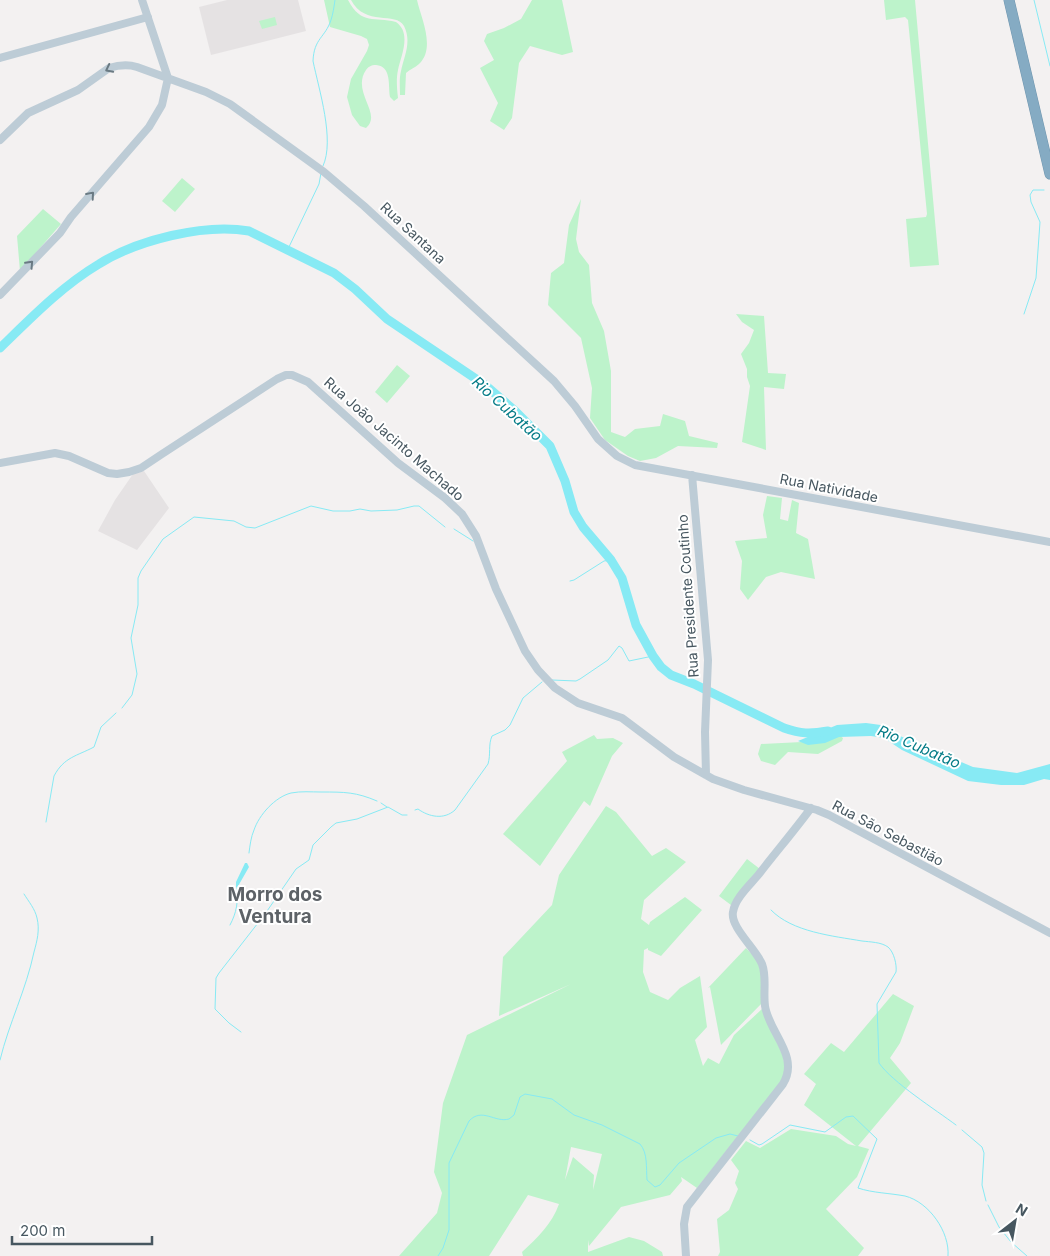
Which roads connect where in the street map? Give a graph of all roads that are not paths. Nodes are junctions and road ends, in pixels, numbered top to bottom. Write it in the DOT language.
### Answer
graph roads {
  1 [pos="142,0"];
  2 [pos="1009,0"];
  3 [pos="148,17"];
  4 [pos="160,55"];
  5 [pos="0,58"];
  6 [pos="155,73"];
  7 [pos="168,78"];
  8 [pos="0,140"];
  9 [pos="1050,174"];
  10 [pos="0,295"];
  11 [pos="607,449"];
  12 [pos="0,463"];
  13 [pos="692,475"];
  14 [pos="1050,542"];
  15 [pos="706,775"];
  16 [pos="811,808"];
  17 [pos="1050,933"];
  18 [pos="686,1256"];
  1 -- 3 [label="main road"];
  2 -- 9 [label="highway"];
  3 -- 4 [label="main road"];
  3 -- 5 [label="main road"];
  4 -- 6 [label="main road"];
  4 -- 7 [label="main road"];
  6 -- 7 [label="main road, Rua Santana"];
  6 -- 8 [label="main road, Rua Santana, one-way"];
  10 -- 7 [label="main road, one-way"];
  7 -- 11 [label="main road, Rua Santana"];
  11 -- 13 [label="main road, Rua Natividade"];
  12 -- 15 [label="main road, Rua João Jacinto Machado"];
  13 -- 14 [label="main road, Rua Natividade"];
  13 -- 15 [label="main road, Rua Presidente Coutinho"];
  15 -- 16 [label="main road, Rua São Sebastião"];
  16 -- 17 [label="main road, Rua São Sebastião"];
  16 -- 18 [label="main road"];
}
